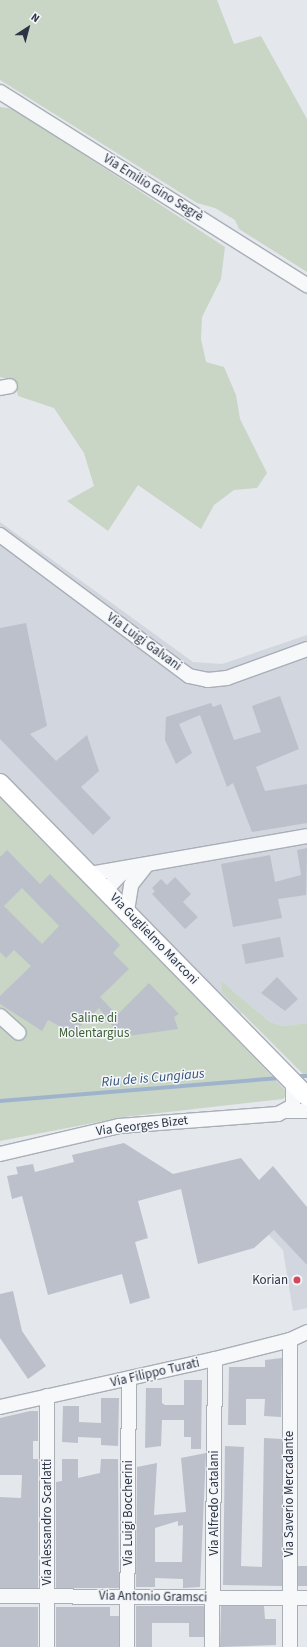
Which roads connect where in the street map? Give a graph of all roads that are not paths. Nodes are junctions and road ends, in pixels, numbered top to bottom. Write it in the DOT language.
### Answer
graph roads {
  1 [pos="0,92"];
  2 [pos="307,285"];
  3 [pos="0,536"];
  4 [pos="307,649"];
  5 [pos="0,783"];
  6 [pos="307,836"];
  7 [pos="141,867"];
  8 [pos="90,874"];
  9 [pos="106,890"];
  10 [pos="127,911"];
  11 [pos="0,1016"];
  12 [pos="19,1033"];
  13 [pos="298,1092"];
  14 [pos="285,1111"];
  15 [pos="307,1111"];
  16 [pos="0,1154"];
  17 [pos="307,1332"];
  18 [pos="290,1340"];
  19 [pos="215,1359"];
  20 [pos="129,1379"];
  21 [pos="47,1396"];
  22 [pos="0,1407"];
  23 [pos="48,1595"];
  24 [pos="0,1596"];
  25 [pos="128,1596"];
  26 [pos="213,1598"];
  27 [pos="289,1598"];
  28 [pos="307,1598"];
  29 [pos="47,1647"];
  30 [pos="127,1647"];
  31 [pos="212,1647"];
  32 [pos="290,1647"];
  1 -- 2 [label="street, Via Emilio Gino Segrè"];
  3 -- 4 [label="street, Via Luigi Galvani"];
  5 -- 8 [label="main road, Via Guglielmo Marconi"];
  6 -- 7 [label="street"];
  7 -- 8 [label="street"];
  7 -- 9 [label="street"];
  7 -- 10 [label="street"];
  8 -- 9 [label="main road, Via Guglielmo Marconi"];
  9 -- 10 [label="main road, Via Guglielmo Marconi"];
  10 -- 13 [label="main road, Via Guglielmo Marconi"];
  11 -- 12 [label="street"];
  13 -- 14 [label="street"];
  14 -- 15 [label="street, Via Georges Bizet"];
  14 -- 16 [label="street, Via Georges Bizet"];
  17 -- 18 [label="street, Via Filippo Turati"];
  18 -- 19 [label="street, Via Filippo Turati"];
  18 -- 27 [label="street, Via Saverio Mercadante"];
  19 -- 20 [label="street, Via Filippo Turati"];
  19 -- 26 [label="street, Via Alfredo Catalani"];
  20 -- 21 [label="street, Via Filippo Turati"];
  20 -- 25 [label="street, Via Luigi Boccherini"];
  21 -- 22 [label="street, Via Filippo Turati"];
  21 -- 23 [label="street, Via Alessandro Scarlatti"];
  23 -- 24 [label="street, Via Antonio Gramsci"];
  23 -- 25 [label="street, Via Antonio Gramsci"];
  23 -- 29 [label="street, Via Alessandro Scarlatti"];
  25 -- 26 [label="street, Via Antonio Gramsci"];
  25 -- 30 [label="street, Via Luigi Boccherini"];
  26 -- 27 [label="street, Via Antonio Gramsci"];
  26 -- 31 [label="street, Via Alfredo Catalani"];
  27 -- 28 [label="street, Via Antonio Gramsci"];
  27 -- 32 [label="street, Via Saverio Mercadante"];
}
